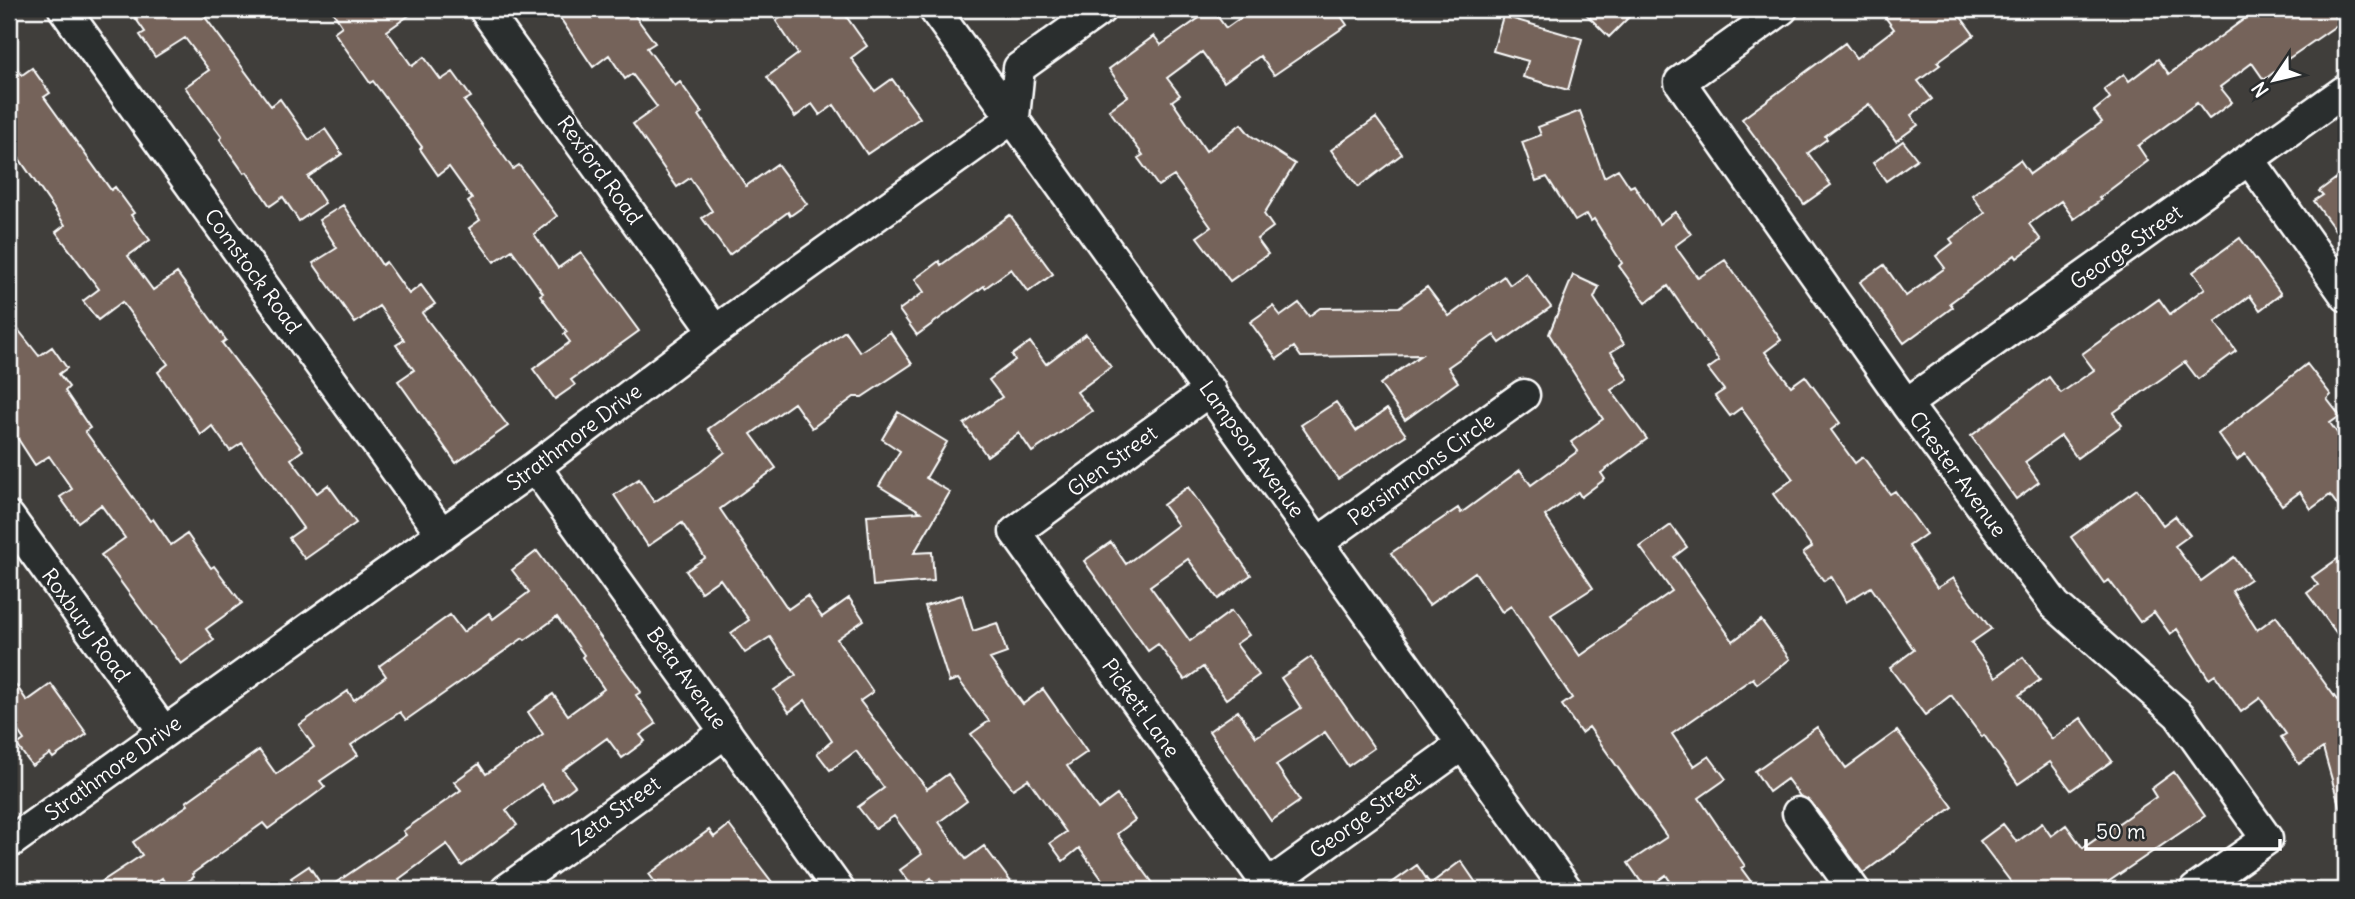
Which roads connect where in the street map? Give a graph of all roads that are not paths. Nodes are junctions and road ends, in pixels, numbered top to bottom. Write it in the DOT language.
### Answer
graph roads {
  1 [pos="64,9"];
  2 [pos="484,9"];
  3 [pos="934,9"];
  4 [pos="1101,9"];
  5 [pos="1782,9"];
  6 [pos="2346,90"];
  7 [pos="1014,117"];
  8 [pos="2249,159"];
  9 [pos="2346,296"];
  10 [pos="715,331"];
  11 [pos="1210,390"];
  12 [pos="1524,395"];
  13 [pos="1906,404"];
  14 [pos="535,467"];
  15 [pos="9,517"];
  16 [pos="1015,532"];
  17 [pos="442,534"];
  18 [pos="1319,542"];
  19 [pos="164,732"];
  20 [pos="726,732"];
  21 [pos="1462,745"];
  22 [pos="1798,813"];
  23 [pos="9,843"];
  24 [pos="1268,885"];
  25 [pos="506,890"];
  26 [pos="839,890"];
  27 [pos="1567,890"];
  28 [pos="1854,890"];
  29 [pos="2195,890"];
  1 -- 17 [label="street, Comstock Road"];
  2 -- 10 [label="street, Rexford Road"];
  3 -- 7 [label="street, Lampson Avenue"];
  4 -- 7 [label="street"];
  5 -- 13 [label="street, Chester Avenue"];
  6 -- 8 [label="street, George Street"];
  7 -- 10 [label="street, Strathmore Drive"];
  7 -- 11 [label="street, Lampson Avenue"];
  8 -- 9 [label="street"];
  8 -- 13 [label="street, George Street"];
  10 -- 14 [label="street, Strathmore Drive"];
  11 -- 16 [label="street, Glen Street"];
  11 -- 18 [label="street, Lampson Avenue"];
  12 -- 18 [label="street, Persimmons Circle"];
  13 -- 29 [label="street, Chester Avenue"];
  14 -- 17 [label="street, Strathmore Drive"];
  14 -- 20 [label="street, Beta Avenue"];
  15 -- 19 [label="street, Roxbury Road"];
  16 -- 24 [label="street, Pickett Lane"];
  17 -- 19 [label="street, Strathmore Drive"];
  18 -- 21 [label="street, Lampson Avenue"];
  19 -- 23 [label="street, Strathmore Drive"];
  20 -- 25 [label="street, Zeta Street"];
  20 -- 26 [label="street, Beta Avenue"];
  21 -- 24 [label="street, George Street"];
  21 -- 27 [label="street, Lampson Avenue"];
  22 -- 28 [label="street"];
}
